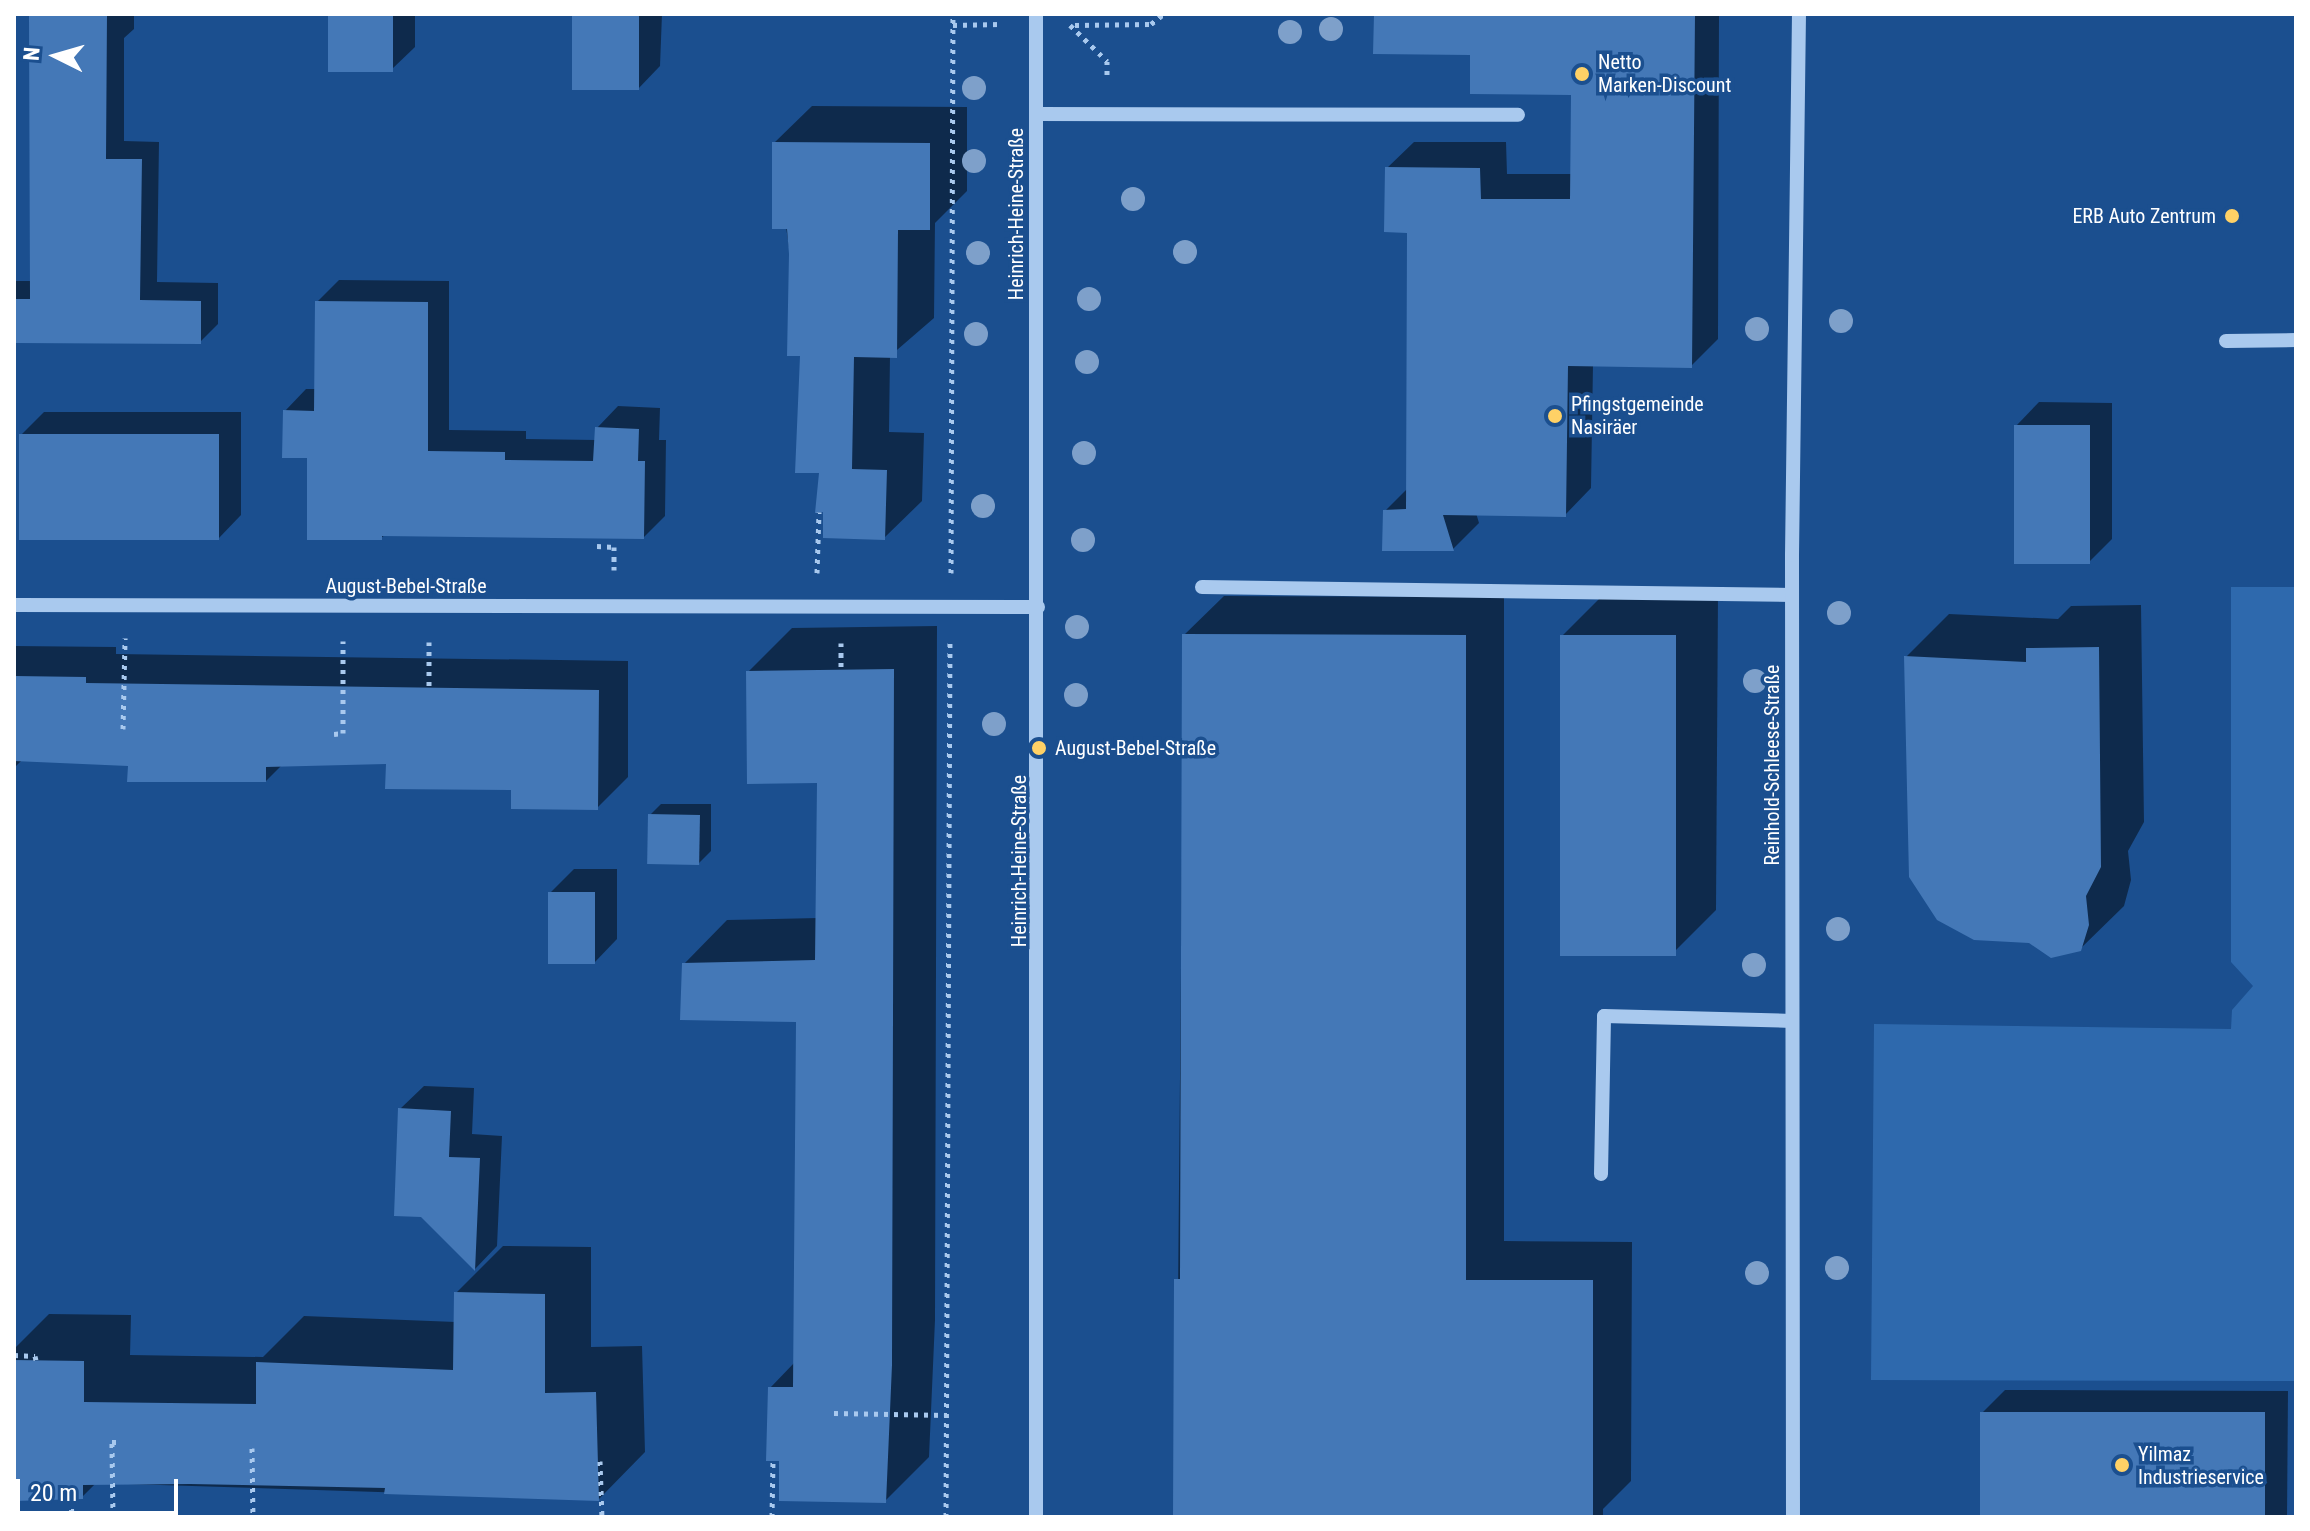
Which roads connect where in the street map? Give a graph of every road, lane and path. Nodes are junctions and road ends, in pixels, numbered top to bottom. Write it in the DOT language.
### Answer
graph roads {
  1 [pos="953,14"];
  2 [pos="1036,14"];
  3 [pos="1164,14"];
  4 [pos="1799,14"];
  5 [pos="1074,25"];
  6 [pos="1036,114"];
  7 [pos="1518,115"];
  8 [pos="2296,340"];
  9 [pos="2226,341"];
  10 [pos="819,512"];
  11 [pos="597,546"];
  12 [pos="817,582"];
  13 [pos="614,583"];
  14 [pos="1202,587"];
  15 [pos="1792,595"];
  16 [pos="14,605"];
  17 [pos="950,607"];
  18 [pos="1038,607"];
  19 [pos="125,636"];
  20 [pos="343,636"];
  21 [pos="429,637"];
  22 [pos="841,638"];
  23 [pos="841,670"];
  24 [pos="429,687"];
  25 [pos="123,729"];
  26 [pos="334,734"];
  27 [pos="1792,1021"];
  28 [pos="1601,1174"];
  29 [pos="14,1355"];
  30 [pos="36,1360"];
  31 [pos="834,1413"];
  32 [pos="947,1415"];
  33 [pos="121,1442"];
  34 [pos="252,1448"];
  35 [pos="600,1461"];
  36 [pos="773,1461"];
  37 [pos="71,1499"];
  38 [pos="72,1517"];
  39 [pos="113,1517"];
  40 [pos="253,1517"];
  41 [pos="602,1517"];
  42 [pos="772,1517"];
  43 [pos="946,1517"];
  44 [pos="1036,1517"];
  45 [pos="1793,1517"];
  1 -- 17 [label="path"];
  2 -- 6 [label="street, Heinrich-Heine-Straße"];
  3 -- 5 [label="path"];
  4 -- 15 [label="street, Reinhold-Schleese-Straße"];
  6 -- 7 [label="street"];
  6 -- 18 [label="street, Heinrich-Heine-Straße"];
  8 -- 9 [label="street"];
  10 -- 12 [label="path"];
  11 -- 13 [label="path"];
  14 -- 15 [label="street"];
  15 -- 27 [label="street, Reinhold-Schleese-Straße"];
  16 -- 17 [label="street, August-Bebel-Straße"];
  17 -- 18 [label="street, August-Bebel-Straße"];
  17 -- 32 [label="path"];
  18 -- 44 [label="street, Heinrich-Heine-Straße"];
  19 -- 25 [label="path"];
  20 -- 26 [label="path"];
  21 -- 24 [label="path"];
  22 -- 23 [label="path"];
  27 -- 28 [label="street"];
  27 -- 45 [label="street, Reinhold-Schleese-Straße"];
  29 -- 30 [label="path"];
  31 -- 32 [label="path"];
  32 -- 43 [label="path"];
  33 -- 39 [label="path"];
  34 -- 40 [label="path"];
  35 -- 41 [label="path"];
  36 -- 42 [label="path"];
  37 -- 38 [label="path"];
}
